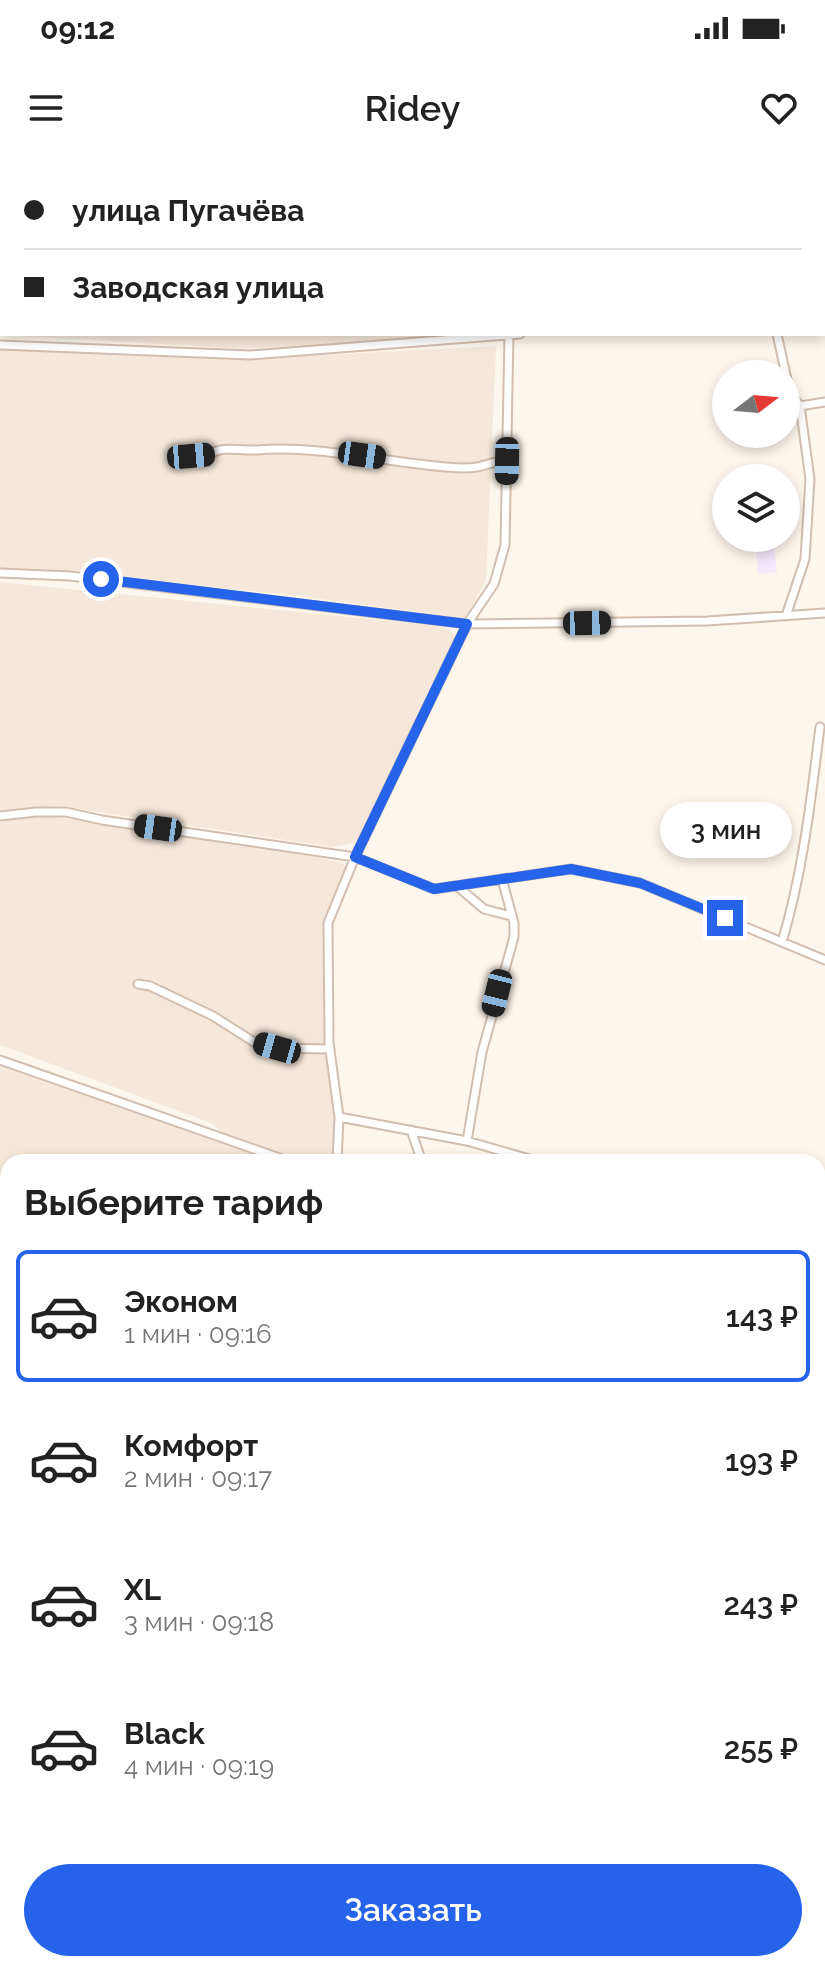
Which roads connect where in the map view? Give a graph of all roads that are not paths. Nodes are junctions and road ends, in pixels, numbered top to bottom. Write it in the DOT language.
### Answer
graph roads {
  1 [pos="496,336"];
  2 [pos="509,336"];
  3 [pos="777,336"];
  4 [pos="0,345"];
  5 [pos="783,360"];
  6 [pos="825,402"];
  7 [pos="800,406"];
  8 [pos="190,457"];
  9 [pos="507,461"];
  10 [pos="0,573"];
  11 [pos="825,613"];
  12 [pos="786,616"];
  13 [pos="467,624"];
  14 [pos="820,727"];
  15 [pos="0,816"];
  16 [pos="355,857"];
  17 [pos="502,879"];
  18 [pos="457,886"];
  19 [pos="511,916"];
  20 [pos="782,942"];
  21 [pos="825,960"];
  22 [pos="138,984"];
  23 [pos="330,1049"];
  24 [pos="0,1060"];
  25 [pos="339,1117"];
  26 [pos="411,1130"];
  27 [pos="467,1141"];
  28 [pos="268,1154"];
  29 [pos="337,1154"];
  30 [pos="419,1154"];
  31 [pos="512,1154"];
  1 -- 4 [label="street"];
  2 -- 9 [label="street"];
  3 -- 5 [label="street"];
  6 -- 7 [label="street"];
  7 -- 12 [label="street"];
  8 -- 9 [label="street"];
  9 -- 13 [label="street"];
  10 -- 13 [label="street"];
  11 -- 12 [label="street"];
  12 -- 13 [label="street"];
  13 -- 16 [label="street"];
  14 -- 20 [label="street"];
  15 -- 16 [label="street"];
  16 -- 18 [label="street"];
  16 -- 23 [label="street"];
  17 -- 18 [label="street"];
  17 -- 19 [label="street"];
  17 -- 20 [label="street"];
  18 -- 19 [label="street"];
  19 -- 27 [label="street"];
  20 -- 21 [label="street"];
  22 -- 23 [label="street"];
  23 -- 25 [label="street"];
  24 -- 28 [label="street"];
  25 -- 26 [label="street"];
  25 -- 29 [label="street"];
  26 -- 27 [label="street"];
  26 -- 30 [label="street"];
  27 -- 31 [label="street"];
}
